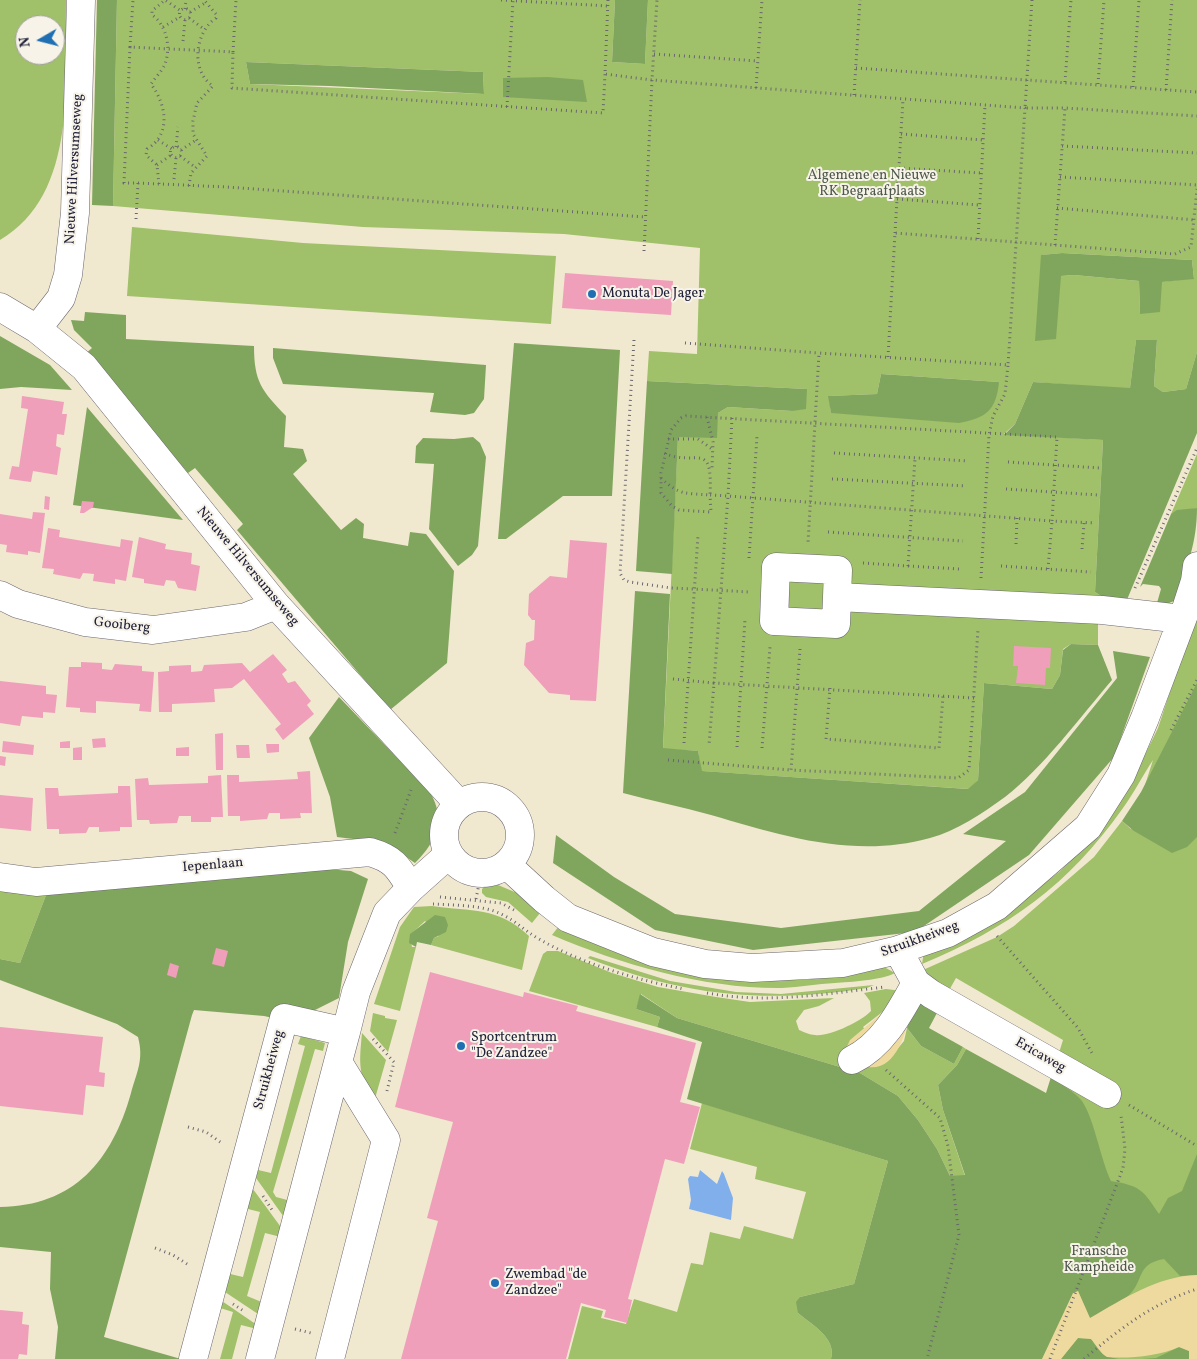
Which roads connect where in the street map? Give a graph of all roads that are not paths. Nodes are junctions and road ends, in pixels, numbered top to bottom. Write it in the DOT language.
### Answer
graph roads {
  1 [pos="81,0"];
  2 [pos="0,307"];
  3 [pos="37,329"];
  4 [pos="1196,575"];
  5 [pos="0,595"];
  6 [pos="837,596"];
  7 [pos="276,605"];
  8 [pos="1182,619"];
  9 [pos="459,804"];
  10 [pos="449,854"];
  11 [pos="507,865"];
  12 [pos="0,877"];
  13 [pos="411,888"];
  14 [pos="908,969"];
  15 [pos="358,1035"];
  16 [pos="859,1056"];
  17 [pos="338,1062"];
  18 [pos="1113,1097"];
  19 [pos="332,1349"];
  20 [pos="193,1359"];
  21 [pos="260,1359"];
  1 -- 3 [label="street, Nieuwe Hilversumseweg"];
  2 -- 3 [label="street, Nieuwe Hilversumseweg"];
  3 -- 7 [label="street, Nieuwe Hilversumseweg"];
  4 -- 8 [label="street, Struikheiweg"];
  5 -- 7 [label="street, Gooiberg"];
  6 -- 6 [label="street"];
  6 -- 8 [label="street"];
  7 -- 9 [label="street, Nieuwe Hilversumseweg"];
  8 -- 14 [label="street, Struikheiweg"];
  9 -- 10 [label="street"];
  9 -- 11 [label="street"];
  10 -- 11 [label="street"];
  10 -- 13 [label="street"];
  11 -- 14 [label="street, Struikheiweg"];
  12 -- 13 [label="street, Iepenlaan"];
  13 -- 15 [label="street"];
  14 -- 16 [label="street"];
  14 -- 18 [label="street, Ericaweg"];
  15 -- 17 [label="street"];
  15 -- 20 [label="street, Struikheiweg"];
  17 -- 19 [label="street"];
  17 -- 21 [label="street"];
}
